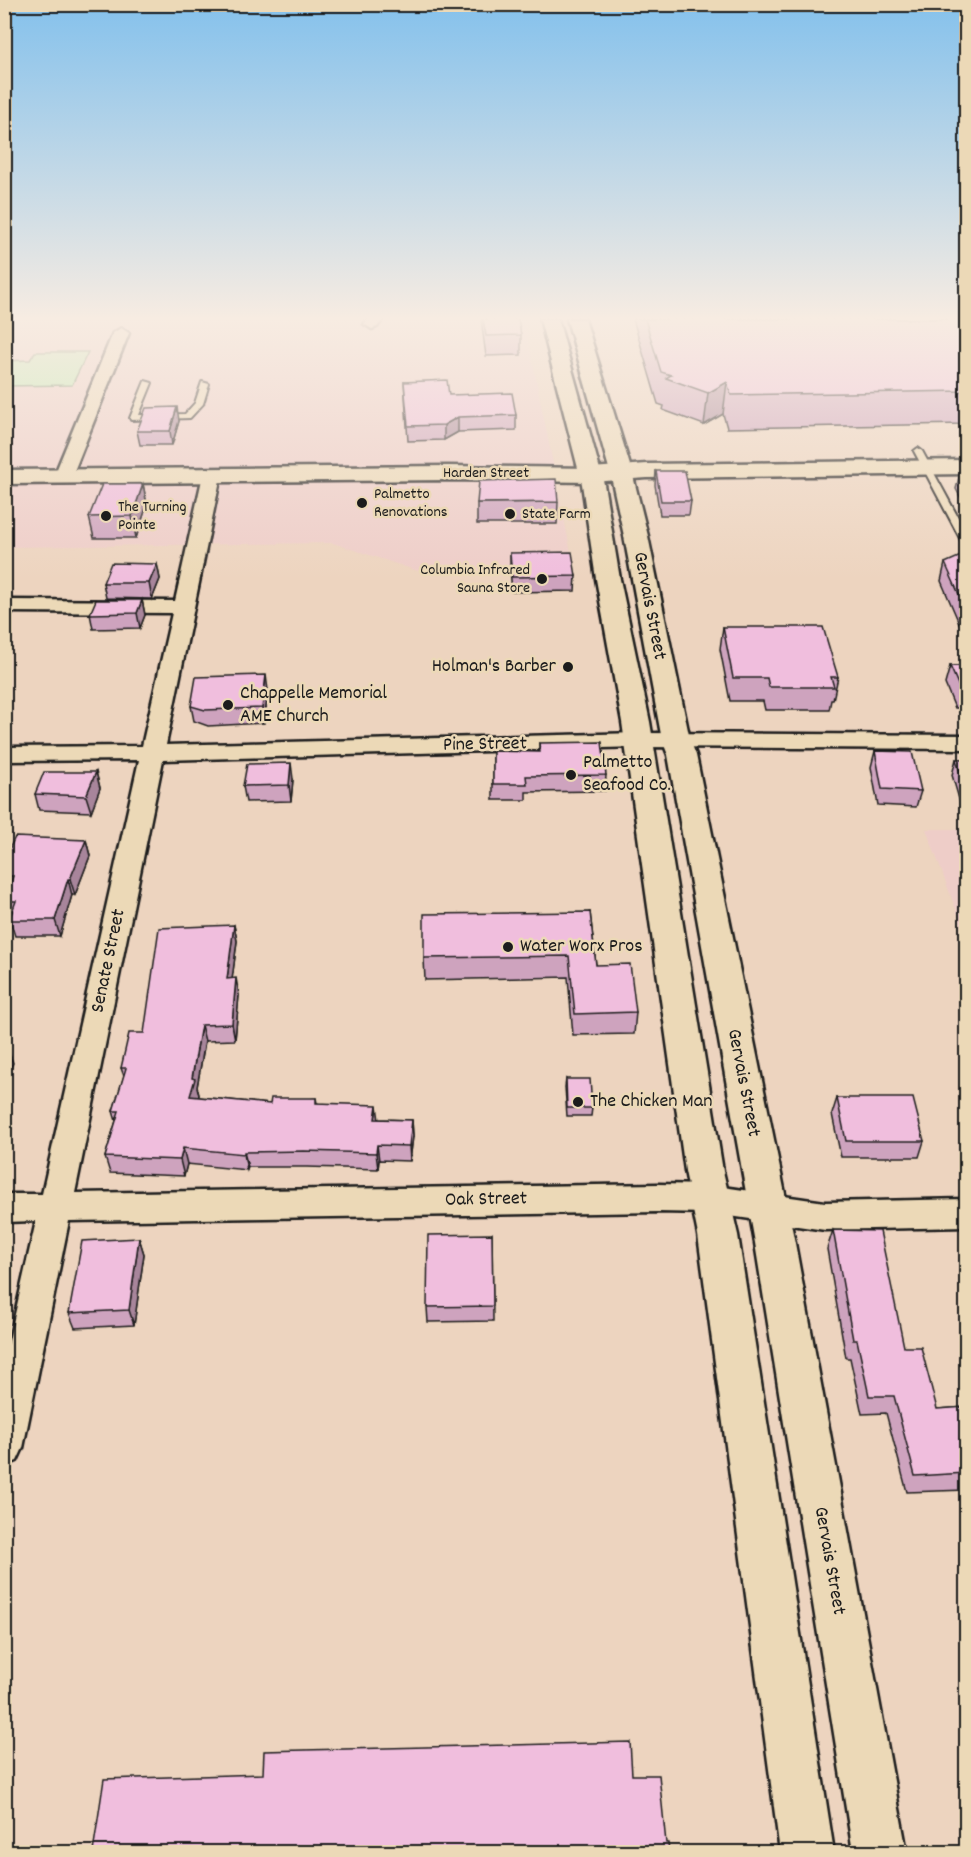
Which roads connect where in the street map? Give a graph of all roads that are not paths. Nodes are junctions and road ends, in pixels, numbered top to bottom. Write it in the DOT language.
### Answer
graph roads {
  1 [pos="91,406"];
  2 [pos="139,406"];
  3 [pos="198,406"];
  4 [pos="199,406"];
  5 [pos="572,406"];
  6 [pos="601,406"];
  7 [pos="134,418"];
  8 [pos="172,427"];
  9 [pos="182,427"];
  10 [pos="966,451"];
  11 [pos="923,459"];
  12 [pos="4,461"];
  13 [pos="618,464"];
  14 [pos="588,465"];
  15 [pos="966,467"];
  16 [pos="66,468"];
  17 [pos="212,475"];
  18 [pos="4,477"];
  19 [pos="966,540"];
  20 [pos="4,606"];
  21 [pos="185,608"];
  22 [pos="639,740"];
  23 [pos="676,740"];
  24 [pos="966,742"];
  25 [pos="154,753"];
  26 [pos="4,754"];
  27 [pos="709,1199"];
  28 [pos="57,1207"];
  29 [pos="768,1207"];
  30 [pos="4,1208"];
  31 [pos="966,1213"];
  32 [pos="4,1448"];
  33 [pos="807,1852"];
  34 [pos="880,1852"];
  1 -- 16 [label="street"];
  2 -- 7 [label="lane"];
  3 -- 7 [label="lane"];
  4 -- 9 [label="lane"];
  5 -- 14 [label="main road, Gervais Street"];
  6 -- 13 [label="main road, Gervais Street"];
  7 -- 8 [label="lane"];
  10 -- 11 [label="main road, Harden Street"];
  11 -- 13 [label="main road, Harden Street"];
  11 -- 15 [label="main road, Harden Street"];
  11 -- 19 [label="lane"];
  12 -- 16 [label="main road, Harden Street"];
  13 -- 14 [label="main road, Harden Street"];
  13 -- 23 [label="main road, Gervais Street"];
  14 -- 16 [label="main road, Harden Street"];
  14 -- 17 [label="main road, Harden Street"];
  14 -- 22 [label="main road, Gervais Street"];
  16 -- 17 [label="main road, Harden Street"];
  16 -- 18 [label="main road, Harden Street"];
  17 -- 21 [label="street, Senate Street"];
  20 -- 21 [label="street"];
  21 -- 25 [label="street, Senate Street"];
  22 -- 23 [label="street, Pine Street"];
  22 -- 25 [label="street, Pine Street"];
  22 -- 27 [label="main road, Gervais Street"];
  23 -- 24 [label="street, Pine Street"];
  23 -- 29 [label="main road, Gervais Street"];
  25 -- 26 [label="street, Pine Street"];
  25 -- 28 [label="street, Senate Street"];
  27 -- 28 [label="street, Oak Street"];
  27 -- 29 [label="street, Oak Street"];
  27 -- 33 [label="main road, Gervais Street"];
  28 -- 30 [label="street, Oak Street"];
  28 -- 32 [label="street, Senate Street"];
  29 -- 31 [label="street, Oak Street"];
  29 -- 34 [label="main road, Gervais Street"];
}
